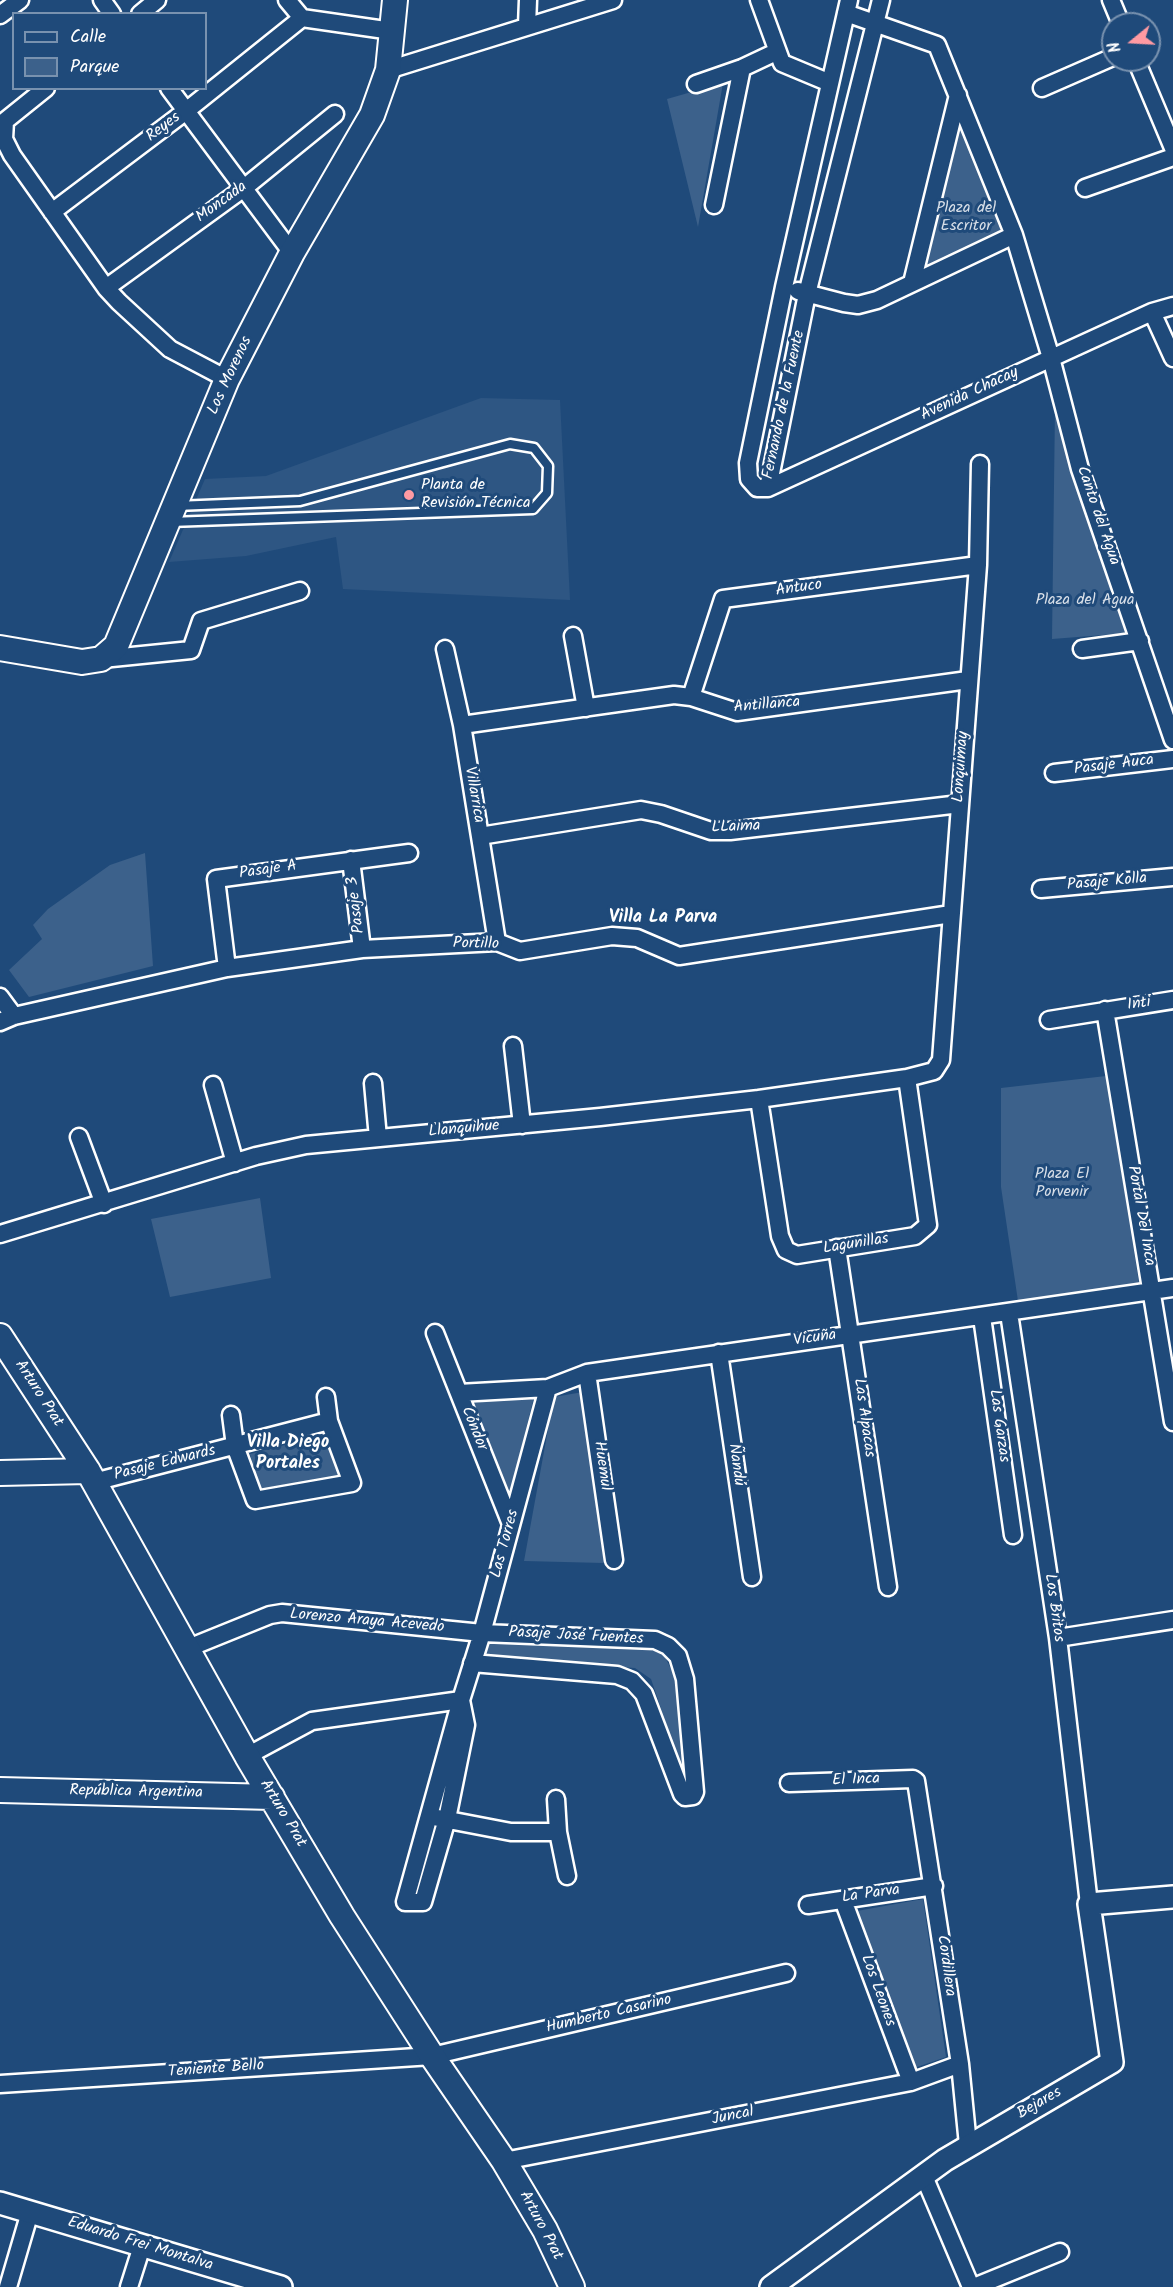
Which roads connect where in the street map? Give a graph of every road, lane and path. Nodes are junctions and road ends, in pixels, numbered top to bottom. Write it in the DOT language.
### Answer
graph roads {
  1 [pos="20,0"];
  2 [pos="157,0"];
  3 [pos="287,0"];
  4 [pos="395,0"];
  5 [pos="528,0"];
  6 [pos="613,0"];
  7 [pos="759,0"];
  8 [pos="881,0"];
  9 [pos="848,7"];
  10 [pos="142,12"];
  11 [pos="0,15"];
  12 [pos="302,18"];
  13 [pos="876,21"];
  14 [pos="527,26"];
  15 [pos="392,32"];
  16 [pos="776,52"];
  17 [pos="1101,62"];
  18 [pos="742,68"];
  19 [pos="388,70"];
  20 [pos="1141,72"];
  21 [pos="830,83"];
  22 [pos="696,84"];
  23 [pos="1042,88"];
  24 [pos="44,90"];
  25 [pos="170,90"];
  26 [pos="958,95"];
  27 [pos="186,111"];
  28 [pos="335,114"];
  29 [pos="1173,148"];
  30 [pos="1173,157"];
  31 [pos="244,188"];
  32 [pos="1085,188"];
  33 [pos="714,205"];
  34 [pos="52,212"];
  35 [pos="1014,235"];
  36 [pos="292,253"];
  37 [pos="912,284"];
  38 [pos="784,287"];
  39 [pos="106,288"];
  40 [pos="807,294"];
  41 [pos="1173,306"];
  42 [pos="1152,312"];
  43 [pos="1051,358"];
  44 [pos="1173,358"];
  45 [pos="227,379"];
  46 [pos="980,464"];
  47 [pos="768,488"];
  48 [pos="170,514"];
  49 [pos="978,565"];
  50 [pos="300,591"];
  51 [pos="573,636"];
  52 [pos="1140,641"];
  53 [pos="0,648"];
  54 [pos="446,649"];
  55 [pos="1082,649"];
  56 [pos="101,659"];
  57 [pos="968,680"];
  58 [pos="691,697"];
  59 [pos="586,708"];
  60 [pos="462,725"];
  61 [pos="1173,740"];
  62 [pos="1173,759"];
  63 [pos="1054,773"];
  64 [pos="960,804"];
  65 [pos="480,836"];
  66 [pos="409,853"];
  67 [pos="351,860"];
  68 [pos="1173,877"];
  69 [pos="1041,889"];
  70 [pos="951,914"];
  71 [pos="497,942"];
  72 [pos="362,949"];
  73 [pos="227,968"];
  74 [pos="0,997"];
  75 [pos="1173,1000"];
  76 [pos="1105,1010"];
  77 [pos="7,1019"];
  78 [pos="1049,1020"];
  79 [pos="513,1046"];
  80 [pos="937,1069"];
  81 [pos="907,1078"];
  82 [pos="373,1083"];
  83 [pos="213,1085"];
  84 [pos="759,1099"];
  85 [pos="522,1125"];
  86 [pos="79,1137"];
  87 [pos="378,1138"];
  88 [pos="235,1163"];
  89 [pos="104,1204"];
  90 [pos="0,1234"];
  91 [pos="837,1248"];
  92 [pos="1173,1288"];
  93 [pos="1153,1291"];
  94 [pos="1008,1313"];
  95 [pos="982,1317"];
  96 [pos="435,1333"];
  97 [pos="851,1334"];
  98 [pos="0,1336"];
  99 [pos="719,1353"];
  100 [pos="588,1373"];
  101 [pos="548,1388"];
  102 [pos="459,1393"];
  103 [pos="326,1396"];
  104 [pos="231,1415"];
  105 [pos="329,1421"];
  106 [pos="1173,1422"];
  107 [pos="235,1446"];
  108 [pos="0,1473"];
  109 [pos="91,1477"];
  110 [pos="511,1524"];
  111 [pos="1013,1535"];
  112 [pos="614,1560"];
  113 [pos="752,1577"];
  114 [pos="888,1587"];
  115 [pos="1173,1620"];
  116 [pos="482,1632"];
  117 [pos="1058,1638"];
  118 [pos="186,1648"];
  119 [pos="472,1663"];
  120 [pos="461,1700"];
  121 [pos="247,1756"];
  122 [pos="789,1783"];
  123 [pos="918,1787"];
  124 [pos="0,1790"];
  125 [pos="272,1797"];
  126 [pos="556,1799"];
  127 [pos="429,1816"];
  128 [pos="447,1819"];
  129 [pos="558,1832"];
  130 [pos="567,1876"];
  131 [pos="933,1886"];
  132 [pos="1173,1897"];
  133 [pos="843,1900"];
  134 [pos="1089,1904"];
  135 [pos="808,1905"];
  136 [pos="786,1973"];
  137 [pos="432,2056"];
  138 [pos="960,2064"];
  139 [pos="911,2082"];
  140 [pos="0,2084"];
  141 [pos="968,2145"];
  142 [pos="504,2161"];
  143 [pos="923,2174"];
  144 [pos="0,2204"];
  145 [pos="30,2212"];
  146 [pos="142,2246"];
  147 [pos="1060,2252"];
  148 [pos="8,2287"];
  149 [pos="129,2287"];
  150 [pos="281,2287"];
  151 [pos="572,2287"];
  152 [pos="771,2287"];
  153 [pos="973,2287"];
  1 -- 11 [label="street"];
  2 -- 10 [label="street"];
  3 -- 12 [label="street"];
  4 -- 15 [label="main road, Los Morenos"];
  5 -- 14 [label="street"];
  6 -- 14 [label="street"];
  7 -- 16 [label="street"];
  8 -- 13 [label="street, Fernando de la Fuente"];
  9 -- 13 [label="street, Canto del Agua"];
  9 -- 21 [label="street, Fernando de la Fuente"];
  12 -- 15 [label="street"];
  12 -- 27 [label="street, Reyes"];
  13 -- 26 [label="street, Canto del Agua"];
  13 -- 40 [label="street, Fernando de la Fuente"];
  14 -- 19 [label="street"];
  15 -- 19 [label="main road, Los Morenos"];
  16 -- 18 [label="street"];
  16 -- 21 [label="street"];
  17 -- 23 [label="street"];
  18 -- 22 [label="street"];
  18 -- 33 [label="street"];
  19 -- 36 [label="main road, Los Morenos"];
  20 -- 29 [label="street"];
  21 -- 38 [label="street, Fernando de la Fuente"];
  24 -- 34 [label="street"];
  25 -- 27 [label="street"];
  26 -- 35 [label="street, Canto del Agua"];
  26 -- 37 [label="street"];
  27 -- 31 [label="street"];
  27 -- 34 [label="street, Reyes"];
  28 -- 31 [label="street, Moncada"];
  30 -- 32 [label="street"];
  31 -- 36 [label="street"];
  31 -- 39 [label="street, Moncada"];
  34 -- 39 [label="street"];
  35 -- 37 [label="street"];
  35 -- 43 [label="street, Canto del Agua"];
  36 -- 45 [label="main road, Los Morenos"];
  37 -- 40 [label="street"];
  38 -- 40 [label="street"];
  38 -- 47 [label="street, Fernando de la Fuente"];
  39 -- 45 [label="street"];
  40 -- 47 [label="street, Fernando de la Fuente"];
  41 -- 42 [label="street, Avenida Chacay"];
  42 -- 43 [label="street, Avenida Chacay"];
  42 -- 44 [label="street"];
  43 -- 47 [label="street, Avenida Chacay"];
  43 -- 52 [label="street, Canto del Agua"];
  45 -- 48 [label="main road, Los Morenos"];
  46 -- 49 [label="street, Lonquimay"];
  48 -- 48 [label="lane"];
  48 -- 56 [label="main road, Los Morenos"];
  49 -- 57 [label="street, Lonquimay"];
  49 -- 58 [label="street, Antuco"];
  50 -- 56 [label="street"];
  51 -- 59 [label="street"];
  52 -- 55 [label="street"];
  52 -- 61 [label="street, Canto del Agua"];
  53 -- 56 [label="main road"];
  54 -- 60 [label="street, Villarrica"];
  57 -- 58 [label="street, Antillanca"];
  57 -- 64 [label="street, Lonquimay"];
  58 -- 59 [label="street, Antillanca"];
  59 -- 60 [label="street, Antillanca"];
  60 -- 65 [label="street, Villarrica"];
  62 -- 63 [label="street, Pasaje Auca"];
  64 -- 65 [label="street, LLaima"];
  64 -- 70 [label="street, Lonquimay"];
  65 -- 71 [label="street, Villarrica"];
  66 -- 67 [label="street, Pasaje A"];
  67 -- 72 [label="street, Pasaje 3"];
  67 -- 73 [label="street, Pasaje A"];
  68 -- 69 [label="street, Pasaje Kolla"];
  70 -- 71 [label="street, Portillo"];
  70 -- 80 [label="street, Lonquimay"];
  71 -- 72 [label="street, Portillo"];
  72 -- 73 [label="street, Portillo"];
  73 -- 77 [label="street, Portillo"];
  74 -- 77 [label="street"];
  75 -- 76 [label="street, Inti"];
  76 -- 78 [label="street, Inti"];
  76 -- 93 [label="street, Portal Del Inca"];
  79 -- 85 [label="street"];
  80 -- 81 [label="street, Llanquihue"];
  81 -- 84 [label="street, Llanquihue"];
  81 -- 91 [label="street, Lagunillas"];
  82 -- 87 [label="street"];
  83 -- 88 [label="street"];
  84 -- 85 [label="street, Llanquihue"];
  84 -- 91 [label="street, Lagunillas"];
  85 -- 87 [label="street, Llanquihue"];
  86 -- 89 [label="street"];
  87 -- 88 [label="street, Llanquihue"];
  88 -- 89 [label="street, Llanquihue"];
  89 -- 90 [label="street, Llanquihue"];
  91 -- 97 [label="street, Las Alpacas"];
  92 -- 93 [label="street, Vicuña"];
  93 -- 94 [label="street, Vicuña"];
  93 -- 106 [label="street, Portal Del Inca"];
  94 -- 95 [label="street, Vicuña"];
  94 -- 117 [label="street, Los Britos"];
  95 -- 97 [label="street, Vicuña"];
  95 -- 111 [label="street, Las Garzas"];
  96 -- 102 [label="street, Cóndor"];
  97 -- 99 [label="street, Vicuña"];
  97 -- 114 [label="street, Las Alpacas"];
  98 -- 109 [label="main road, Arturo Prat"];
  99 -- 100 [label="street, Vicuña"];
  99 -- 113 [label="street, Ñandú"];
  100 -- 101 [label="street, Vicuña"];
  100 -- 112 [label="street, Huemul"];
  101 -- 102 [label="street, Vicuña"];
  101 -- 110 [label="street, Las Torres"];
  102 -- 110 [label="street, Cóndor"];
  103 -- 105 [label="street, Pasaje Edwards"];
  104 -- 107 [label="street, Pasaje Edwards"];
  105 -- 107 [label="street, Pasaje Edwards"];
  105 -- 107 [label="street, Pasaje Edwards"];
  107 -- 109 [label="street, Pasaje Edwards"];
  108 -- 109 [label="main road"];
  109 -- 118 [label="main road, Arturo Prat"];
  110 -- 116 [label="street, Las Torres"];
  115 -- 117 [label="street"];
  116 -- 118 [label="street, Lorenzo Araya Acevedo"];
  116 -- 119 [label="street, Las Torres"];
  116 -- 119 [label="street, Pasaje José Fuentes"];
  117 -- 134 [label="street, Los Britos"];
  118 -- 121 [label="main road, Arturo Prat"];
  119 -- 120 [label="street, Las Torres"];
  120 -- 121 [label="street"];
  120 -- 127 [label="street, Las Torres"];
  120 -- 128 [label="street, Las Torres"];
  121 -- 125 [label="main road, Arturo Prat"];
  122 -- 123 [label="street, El Inca"];
  123 -- 131 [label="street, Cordillera"];
  124 -- 125 [label="main road, República Argentina"];
  125 -- 137 [label="main road, Arturo Prat"];
  126 -- 129 [label="street"];
  127 -- 128 [label="street"];
  127 -- 128 [label="street, Las Torres"];
  128 -- 129 [label="street"];
  129 -- 130 [label="street"];
  131 -- 133 [label="street, La Parva"];
  131 -- 138 [label="street, Cordillera"];
  132 -- 134 [label="street"];
  133 -- 135 [label="street, La Parva"];
  133 -- 139 [label="street, Los Leones"];
  134 -- 141 [label="street, Bejares"];
  136 -- 137 [label="street, Humberto Casarino"];
  137 -- 140 [label="street, Teniente Bello"];
  137 -- 142 [label="main road, Arturo Prat"];
  138 -- 139 [label="street, Juncal"];
  138 -- 141 [label="street, Cordillera"];
  139 -- 142 [label="street, Juncal"];
  141 -- 143 [label="street, Bejares"];
  142 -- 151 [label="main road, Arturo Prat"];
  143 -- 152 [label="street, Bejares"];
  143 -- 153 [label="street"];
  144 -- 145 [label="street, Eduardo Frei Montalva"];
  145 -- 146 [label="street, Eduardo Frei Montalva"];
  145 -- 148 [label="street"];
  146 -- 149 [label="street"];
  146 -- 150 [label="street, Eduardo Frei Montalva"];
  147 -- 153 [label="street"];
}
